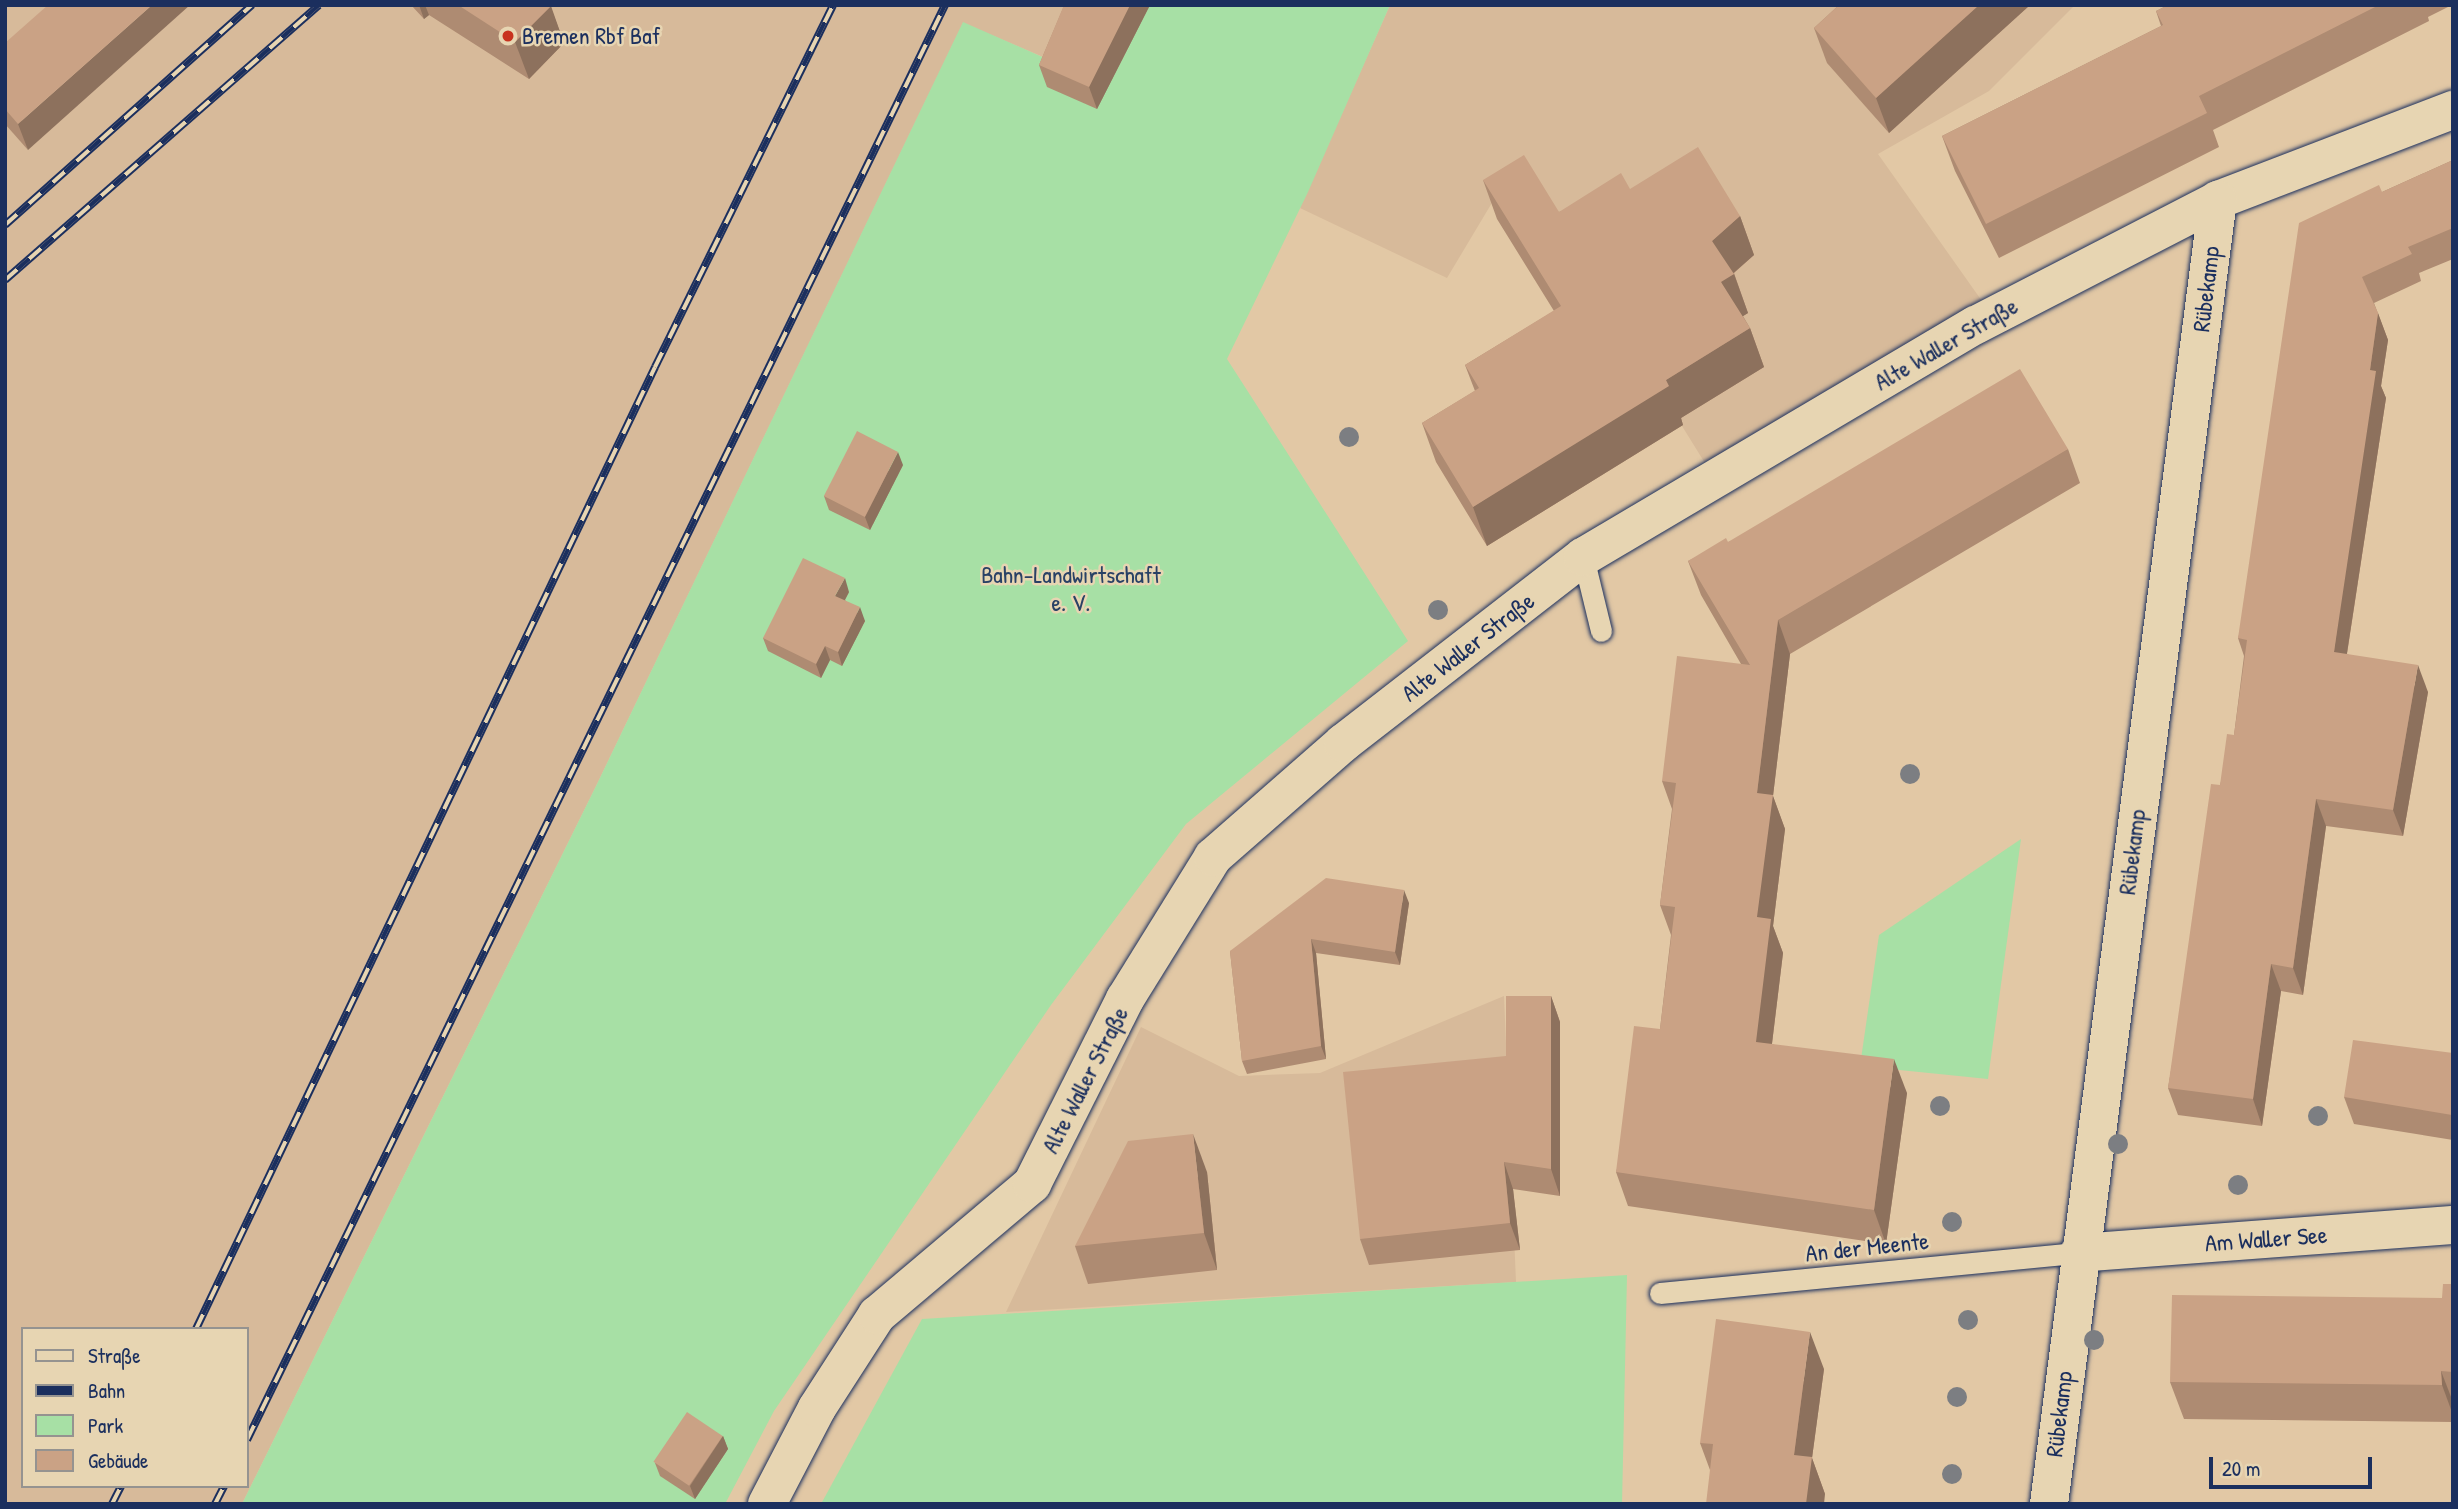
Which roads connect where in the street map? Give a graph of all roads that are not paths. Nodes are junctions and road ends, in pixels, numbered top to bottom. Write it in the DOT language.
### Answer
graph roads {
  1 [pos="2453,110"];
  2 [pos="2218,200"];
  3 [pos="1583,557"];
  4 [pos="1601,631"];
  5 [pos="2453,1225"];
  6 [pos="2079,1252"];
  7 [pos="1660,1293"];
  8 [pos="767,1504"];
  9 [pos="2049,1504"];
  1 -- 2 [label="street, Alte Waller Straße"];
  2 -- 3 [label="street, Alte Waller Straße"];
  2 -- 6 [label="street, Rübekamp"];
  3 -- 4 [label="lane"];
  3 -- 8 [label="street, Alte Waller Straße"];
  5 -- 6 [label="street, Am Waller See"];
  6 -- 7 [label="lane, An der Meente"];
  6 -- 9 [label="street, Rübekamp"];
}
